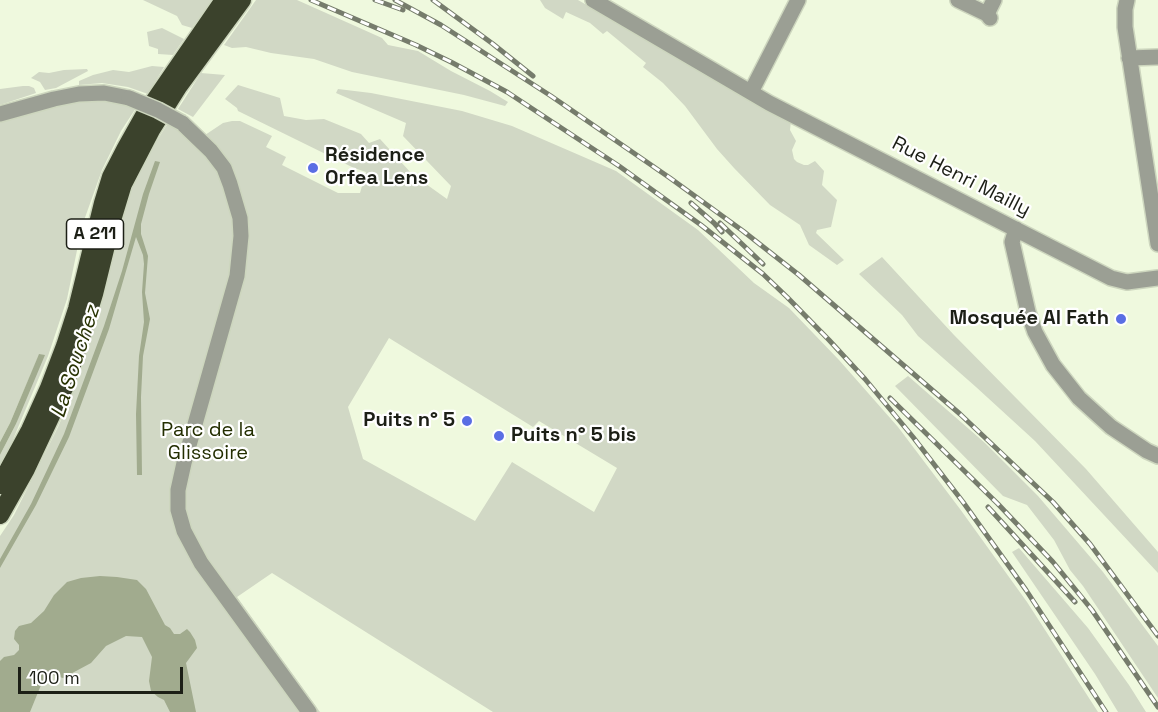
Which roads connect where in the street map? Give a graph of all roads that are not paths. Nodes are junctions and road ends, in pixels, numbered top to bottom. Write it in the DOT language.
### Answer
graph roads {
  1 [pos="224,0"];
  2 [pos="242,0"];
  3 [pos="593,0"];
  4 [pos="798,0"];
  5 [pos="958,0"];
  6 [pos="994,0"];
  7 [pos="1127,0"];
  8 [pos="1158,57"];
  9 [pos="1128,58"];
  10 [pos="750,92"];
  11 [pos="0,114"];
  12 [pos="1016,229"];
  13 [pos="1158,244"];
  14 [pos="1158,278"];
  15 [pos="1158,456"];
  16 [pos="0,485"];
  17 [pos="0,515"];
  18 [pos="309,712"];
  1 -- 16 [label="highway, A 211"];
  2 -- 17 [label="highway, A 211"];
  3 -- 10 [label="street, Rue Henri Mailly"];
  4 -- 10 [label="street"];
  5 -- 6 [label="street"];
  7 -- 9 [label="street"];
  8 -- 9 [label="street"];
  9 -- 13 [label="street"];
  10 -- 12 [label="street, Rue Henri Mailly"];
  11 -- 18 [label="street, bridge"];
  12 -- 14 [label="street, Rue Henri Mailly"];
  12 -- 15 [label="street"];
}
